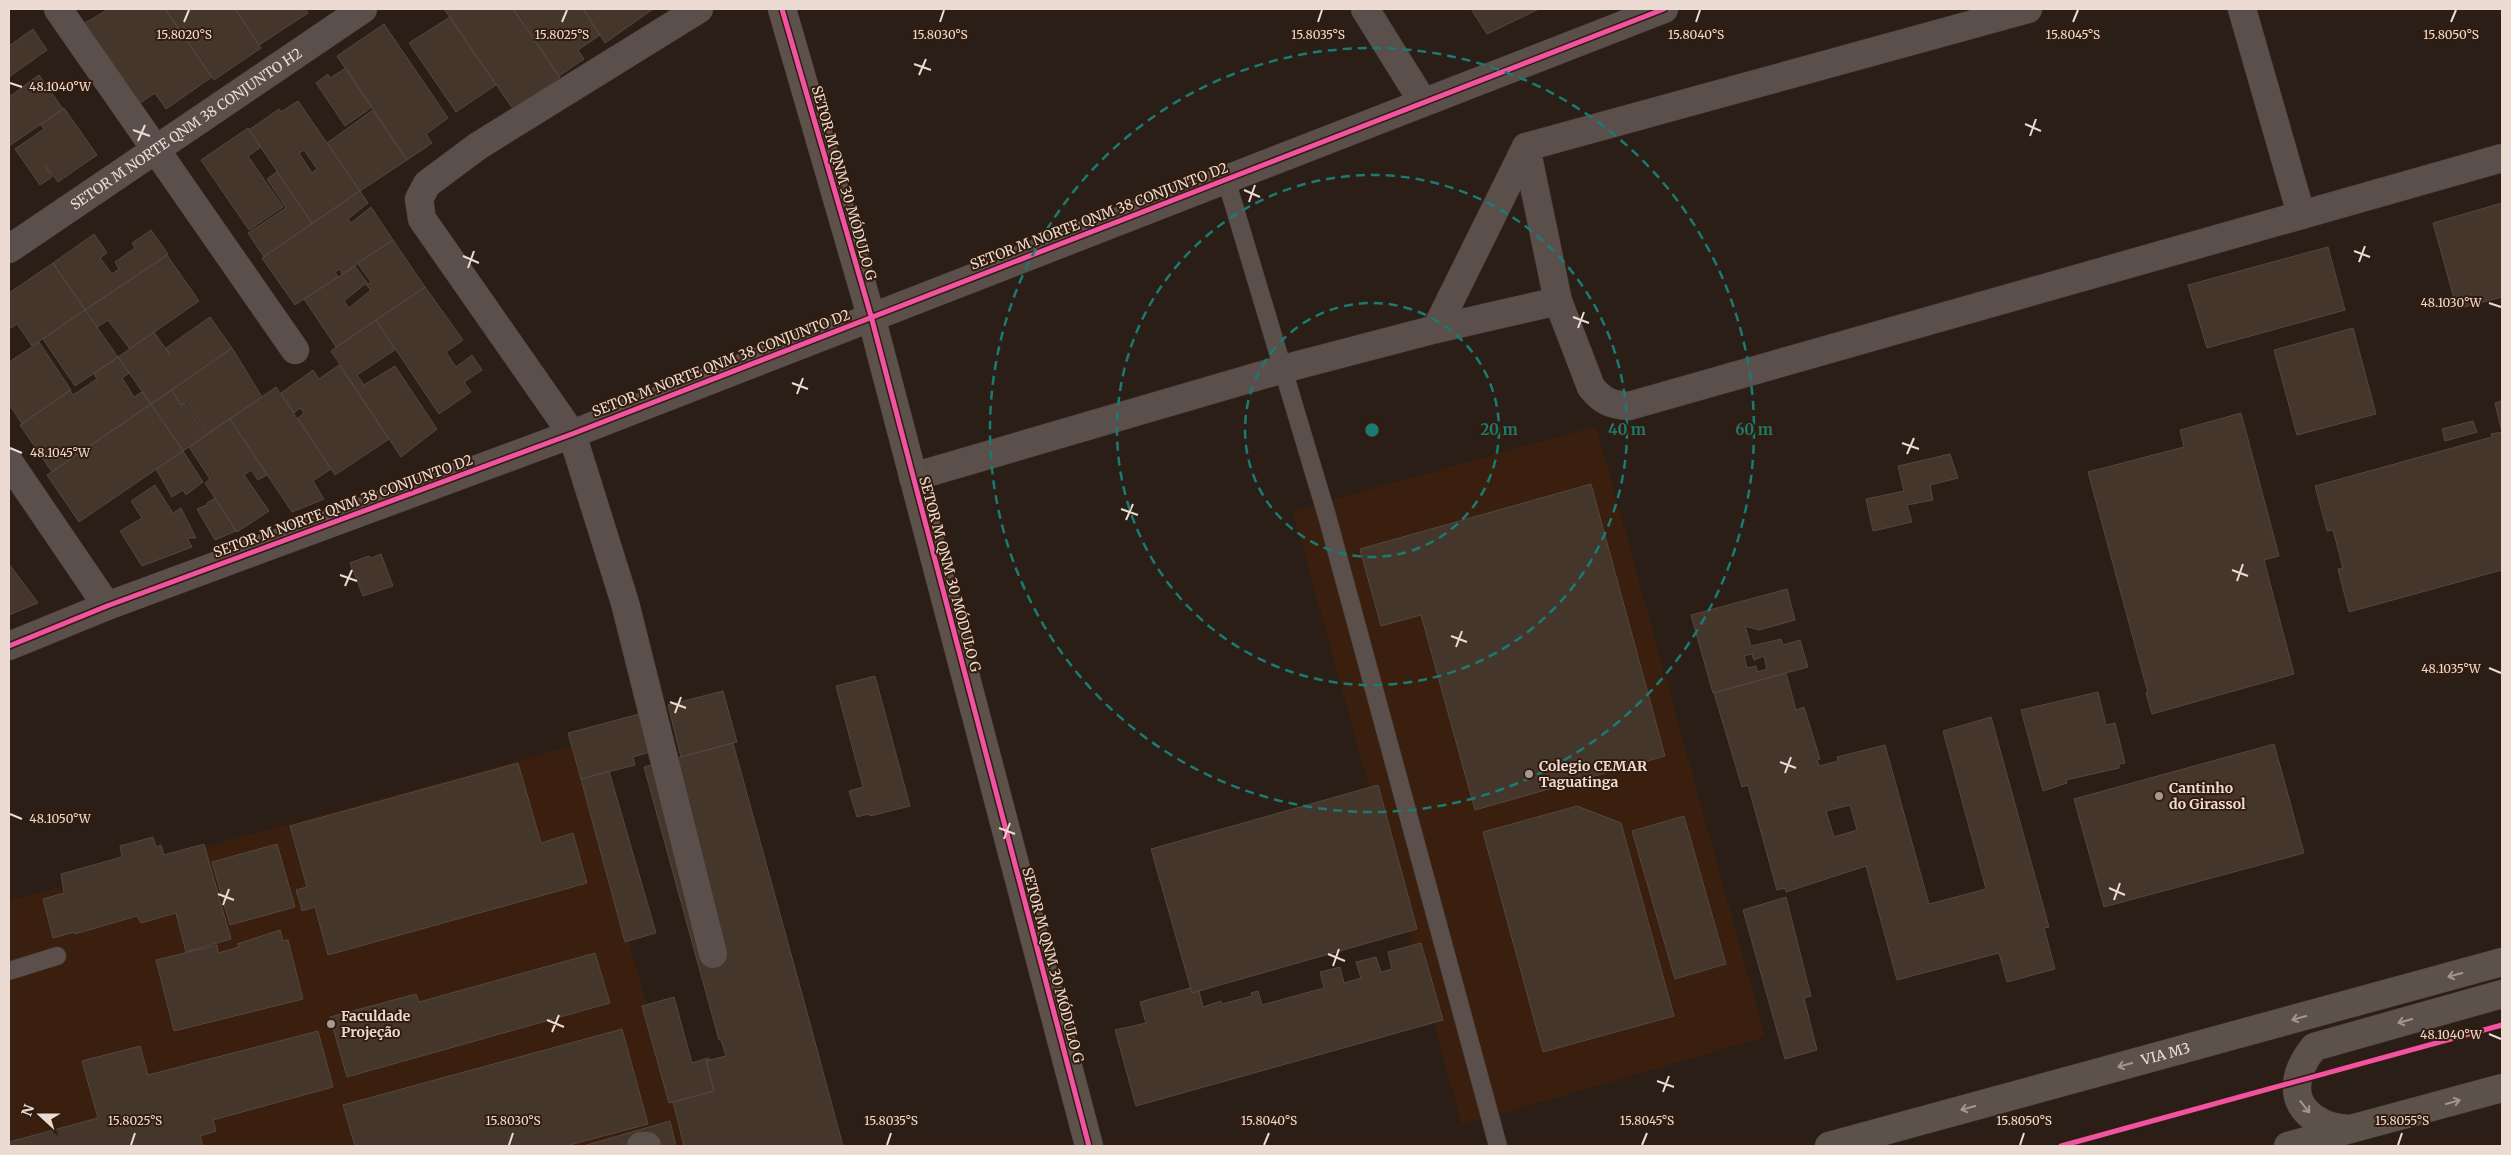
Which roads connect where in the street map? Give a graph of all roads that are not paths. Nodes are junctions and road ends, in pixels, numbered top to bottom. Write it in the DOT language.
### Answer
graph roads {
  1 [pos="58,9"];
  2 [pos="363,9"];
  3 [pos="699,9"];
  4 [pos="782,9"];
  5 [pos="1366,9"];
  6 [pos="1664,9"];
  7 [pos="2028,9"];
  8 [pos="2242,9"];
  9 [pos="1423,102"];
  10 [pos="1526,147"];
  11 [pos="157,148"];
  12 [pos="2502,158"];
  13 [pos="1226,179"];
  14 [pos="2301,214"];
  15 [pos="9,249"];
  16 [pos="1558,301"];
  17 [pos="871,316"];
  18 [pos="1436,329"];
  19 [pos="295,350"];
  20 [pos="1283,369"];
  21 [pos="572,434"];
  22 [pos="9,462"];
  23 [pos="913,478"];
  24 [pos="107,606"];
  25 [pos="9,646"];
  26 [pos="713,954"];
  27 [pos="57,956"];
  28 [pos="2502,962"];
  29 [pos="9,971"];
  30 [pos="2502,994"];
  31 [pos="2502,1088"];
  32 [pos="2349,1130"];
  33 [pos="642,1146"];
  34 [pos="647,1146"];
  35 [pos="1089,1146"];
  36 [pos="1498,1146"];
  37 [pos="1830,1146"];
  38 [pos="2288,1146"];
  1 -- 11 [label="street"];
  2 -- 11 [label="street, SETOR M NORTE QNM 38 CONJUNTO H2"];
  3 -- 21 [label="street"];
  4 -- 17 [label="main road, SETOR M QNM 30 MÓDULO G"];
  5 -- 9 [label="street"];
  6 -- 9 [label="street, SETOR M NORTE QNM 38 CONJUNTO D2"];
  7 -- 10 [label="street"];
  8 -- 14 [label="street"];
  9 -- 13 [label="street, SETOR M NORTE QNM 38 CONJUNTO D2"];
  10 -- 16 [label="street"];
  10 -- 18 [label="street"];
  11 -- 15 [label="street, SETOR M NORTE QNM 38 CONJUNTO H2"];
  11 -- 19 [label="street"];
  12 -- 14 [label="street"];
  13 -- 17 [label="street, SETOR M NORTE QNM 38 CONJUNTO D2"];
  13 -- 20 [label="lane"];
  14 -- 16 [label="street"];
  16 -- 18 [label="street"];
  17 -- 21 [label="street, SETOR M NORTE QNM 38 CONJUNTO D2"];
  17 -- 23 [label="main road, SETOR M QNM 30 MÓDULO G"];
  18 -- 20 [label="street"];
  20 -- 23 [label="street"];
  20 -- 36 [label="lane"];
  21 -- 24 [label="street, SETOR M NORTE QNM 38 CONJUNTO D2"];
  21 -- 26 [label="street"];
  22 -- 24 [label="street"];
  23 -- 35 [label="main road, SETOR M QNM 30 MÓDULO G"];
  24 -- 25 [label="street, SETOR M NORTE QNM 38 CONJUNTO D2"];
  27 -- 29 [label="lane"];
  28 -- 37 [label="main road, VIA M3, one-way"];
  30 -- 32 [label="main road, one-way"];
  32 -- 31 [label="main road, one-way"];
  32 -- 38 [label="main road"];
  33 -- 34 [label="street"];
}
